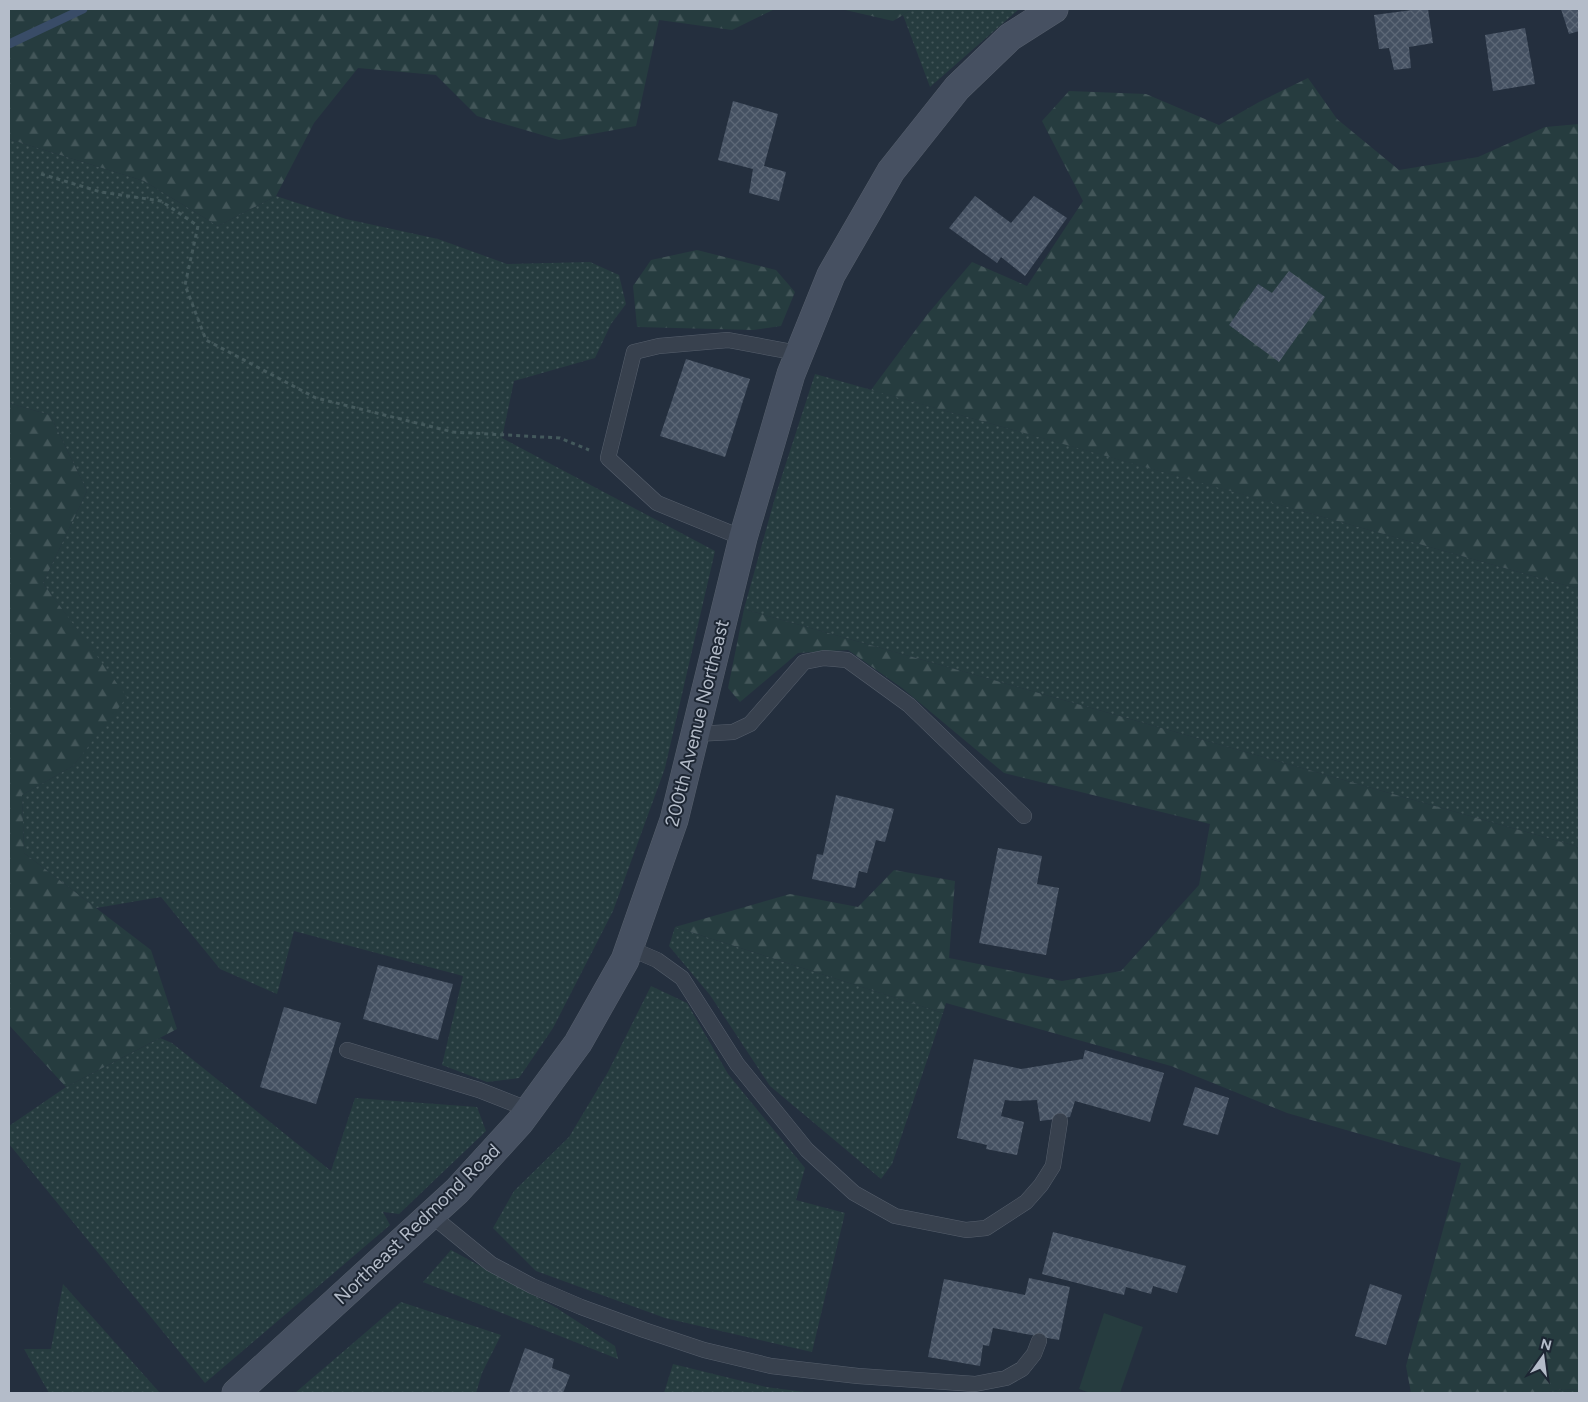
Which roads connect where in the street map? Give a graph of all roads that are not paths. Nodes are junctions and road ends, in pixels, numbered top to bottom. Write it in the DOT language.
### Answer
graph roads {
  1 [pos="1054,9"];
  2 [pos="798,353"];
  3 [pos="743,538"];
  4 [pos="695,734"];
  5 [pos="1024,816"];
  6 [pos="627,954"];
  7 [pos="347,1050"];
  8 [pos="530,1110"];
  9 [pos="1060,1121"];
  10 [pos="431,1215"];
  11 [pos="1039,1341"];
  12 [pos="236,1393"];
  1 -- 2 [label="street"];
  2 -- 3 [label="street, 200th Avenue Northeast"];
  2 -- 3 [label="lane"];
  3 -- 4 [label="street, 200th Avenue Northeast"];
  4 -- 5 [label="lane"];
  4 -- 6 [label="street, 200th Avenue Northeast"];
  6 -- 8 [label="street, Northeast Redmond Road"];
  6 -- 9 [label="lane"];
  7 -- 8 [label="lane"];
  8 -- 10 [label="street, Northeast Redmond Road"];
  10 -- 11 [label="lane"];
  10 -- 12 [label="street, Northeast Redmond Road"];
}
